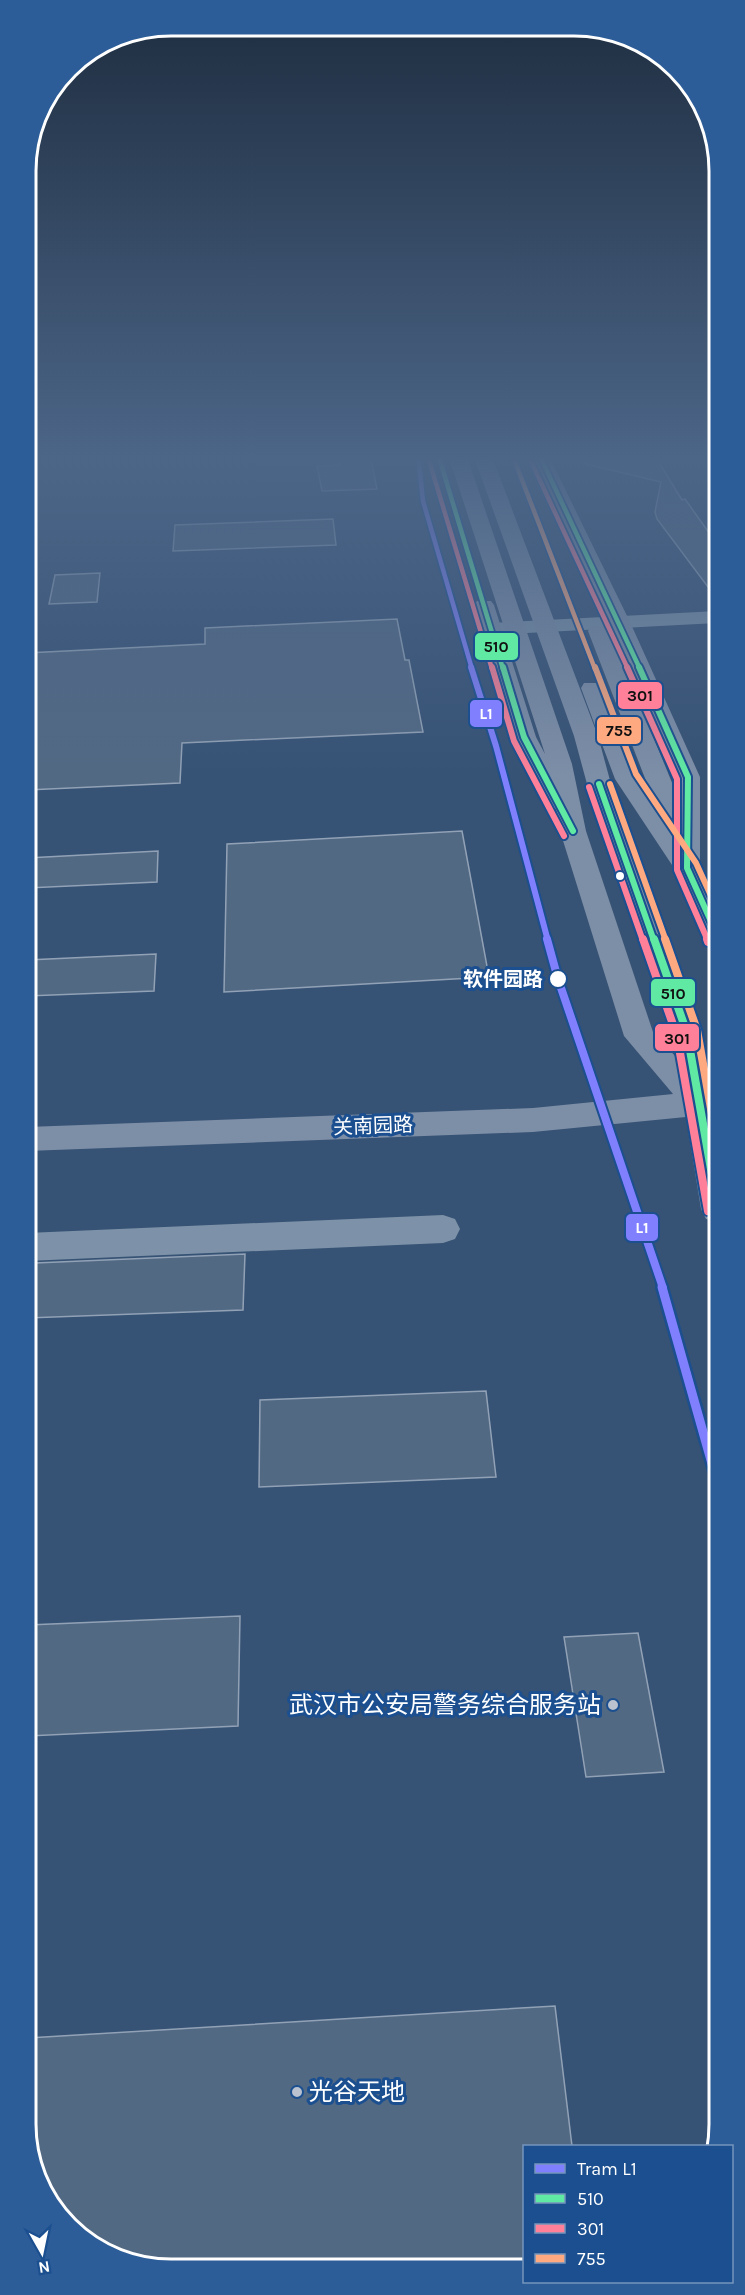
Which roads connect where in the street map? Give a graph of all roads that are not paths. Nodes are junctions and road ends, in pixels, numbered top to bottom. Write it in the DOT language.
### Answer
graph roads {
  1 [pos="470,561"];
  2 [pos="492,561"];
  3 [pos="526,561"];
  4 [pos="538,561"];
  5 [pos="570,561"];
  6 [pos="589,561"];
  7 [pos="709,617"];
  8 [pos="618,622"];
  9 [pos="491,629"];
  10 [pos="598,735"];
  11 [pos="573,831"];
  12 [pos="687,868"];
  13 [pos="709,918"];
  14 [pos="709,1114"];
  15 [pos="36,1139"];
  16 [pos="36,1160"];
  17 [pos="443,1229"];
  18 [pos="36,1247"];
  1 -- 9 [label="main road"];
  2 -- 11 [label="main road"];
  3 -- 10 [label="main road"];
  4 -- 10 [label="main road"];
  5 -- 12 [label="main road"];
  6 -- 8 [label="main road"];
  7 -- 8 [label="street"];
  8 -- 9 [label="street"];
  8 -- 12 [label="main road"];
  9 -- 11 [label="main road"];
  10 -- 12 [label="main road"];
  10 -- 14 [label="main road"];
  11 -- 14 [label="main road"];
  12 -- 13 [label="main road"];
  14 -- 15 [label="main road, 关南园路"];
  14 -- 16 [label="main road, 关南园路"];
  17 -- 18 [label="street"];
}
